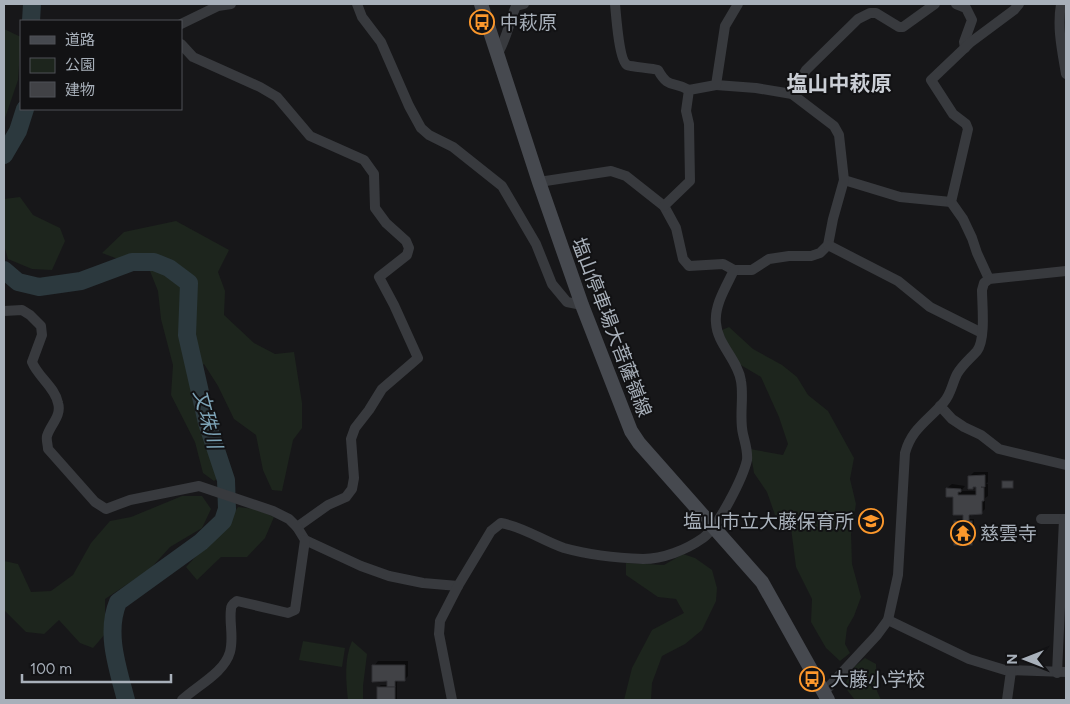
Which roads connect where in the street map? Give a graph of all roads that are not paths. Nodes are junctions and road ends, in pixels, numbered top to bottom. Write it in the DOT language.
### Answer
graph roads {
  1 [pos="231,4"];
  2 [pos="358,4"];
  3 [pos="481,4"];
  4 [pos="524,4"];
  5 [pos="615,4"];
  6 [pos="738,4"];
  7 [pos="935,4"];
  8 [pos="956,4"];
  9 [pos="1019,4"];
  10 [pos="1063,7"];
  11 [pos="182,24"];
  12 [pos="182,45"];
  13 [pos="965,48"];
  14 [pos="498,53"];
  15 [pos="1066,74"];
  16 [pos="716,85"];
  17 [pos="689,90"];
  18 [pos="792,94"];
  19 [pos="844,180"];
  20 [pos="539,182"];
  21 [pos="951,202"];
  22 [pos="664,206"];
  23 [pos="828,245"];
  24 [pos="734,270"];
  25 [pos="1066,271"];
  26 [pos="989,279"];
  27 [pos="582,305"];
  28 [pos="4,310"];
  29 [pos="982,333"];
  30 [pos="940,406"];
  31 [pos="1066,465"];
  32 [pos="1041,519"];
  33 [pos="1065,519"];
  34 [pos="713,526"];
  35 [pos="297,527"];
  36 [pos="305,540"];
  37 [pos="458,586"];
  38 [pos="888,620"];
  39 [pos="1011,671"];
  40 [pos="1062,672"];
  41 [pos="826,696"];
  42 [pos="182,700"];
  43 [pos="452,700"];
  44 [pos="1007,700"];
  1 -- 11 [label="street"];
  2 -- 27 [label="street"];
  3 -- 14 [label="main road, 塩山停車場大菩薩嶺線"];
  4 -- 14 [label="street"];
  5 -- 17 [label="street"];
  6 -- 16 [label="street"];
  7 -- 18 [label="street"];
  8 -- 13 [label="street"];
  9 -- 13 [label="street"];
  10 -- 15 [label="street"];
  12 -- 35 [label="street"];
  13 -- 21 [label="street"];
  14 -- 20 [label="main road, 塩山停車場大菩薩嶺線"];
  16 -- 17 [label="street"];
  16 -- 18 [label="street"];
  17 -- 22 [label="street"];
  18 -- 19 [label="street"];
  19 -- 21 [label="street"];
  19 -- 23 [label="street"];
  20 -- 22 [label="street"];
  20 -- 27 [label="main road, 塩山停車場大菩薩嶺線"];
  21 -- 26 [label="street"];
  22 -- 24 [label="street"];
  23 -- 24 [label="street"];
  23 -- 29 [label="street"];
  24 -- 34 [label="street"];
  25 -- 26 [label="street"];
  26 -- 29 [label="street"];
  27 -- 34 [label="main road, 塩山停車場大菩薩嶺線"];
  28 -- 35 [label="street"];
  29 -- 30 [label="street"];
  30 -- 31 [label="street"];
  30 -- 38 [label="street"];
  32 -- 33 [label="street"];
  33 -- 40 [label="street"];
  34 -- 37 [label="street"];
  34 -- 41 [label="main road, 塩山停車場大菩薩嶺線"];
  35 -- 36 [label="street"];
  36 -- 37 [label="street"];
  36 -- 42 [label="street"];
  37 -- 43 [label="street"];
  38 -- 39 [label="street"];
  38 -- 41 [label="street"];
  39 -- 40 [label="street"];
  39 -- 44 [label="street"];
}
